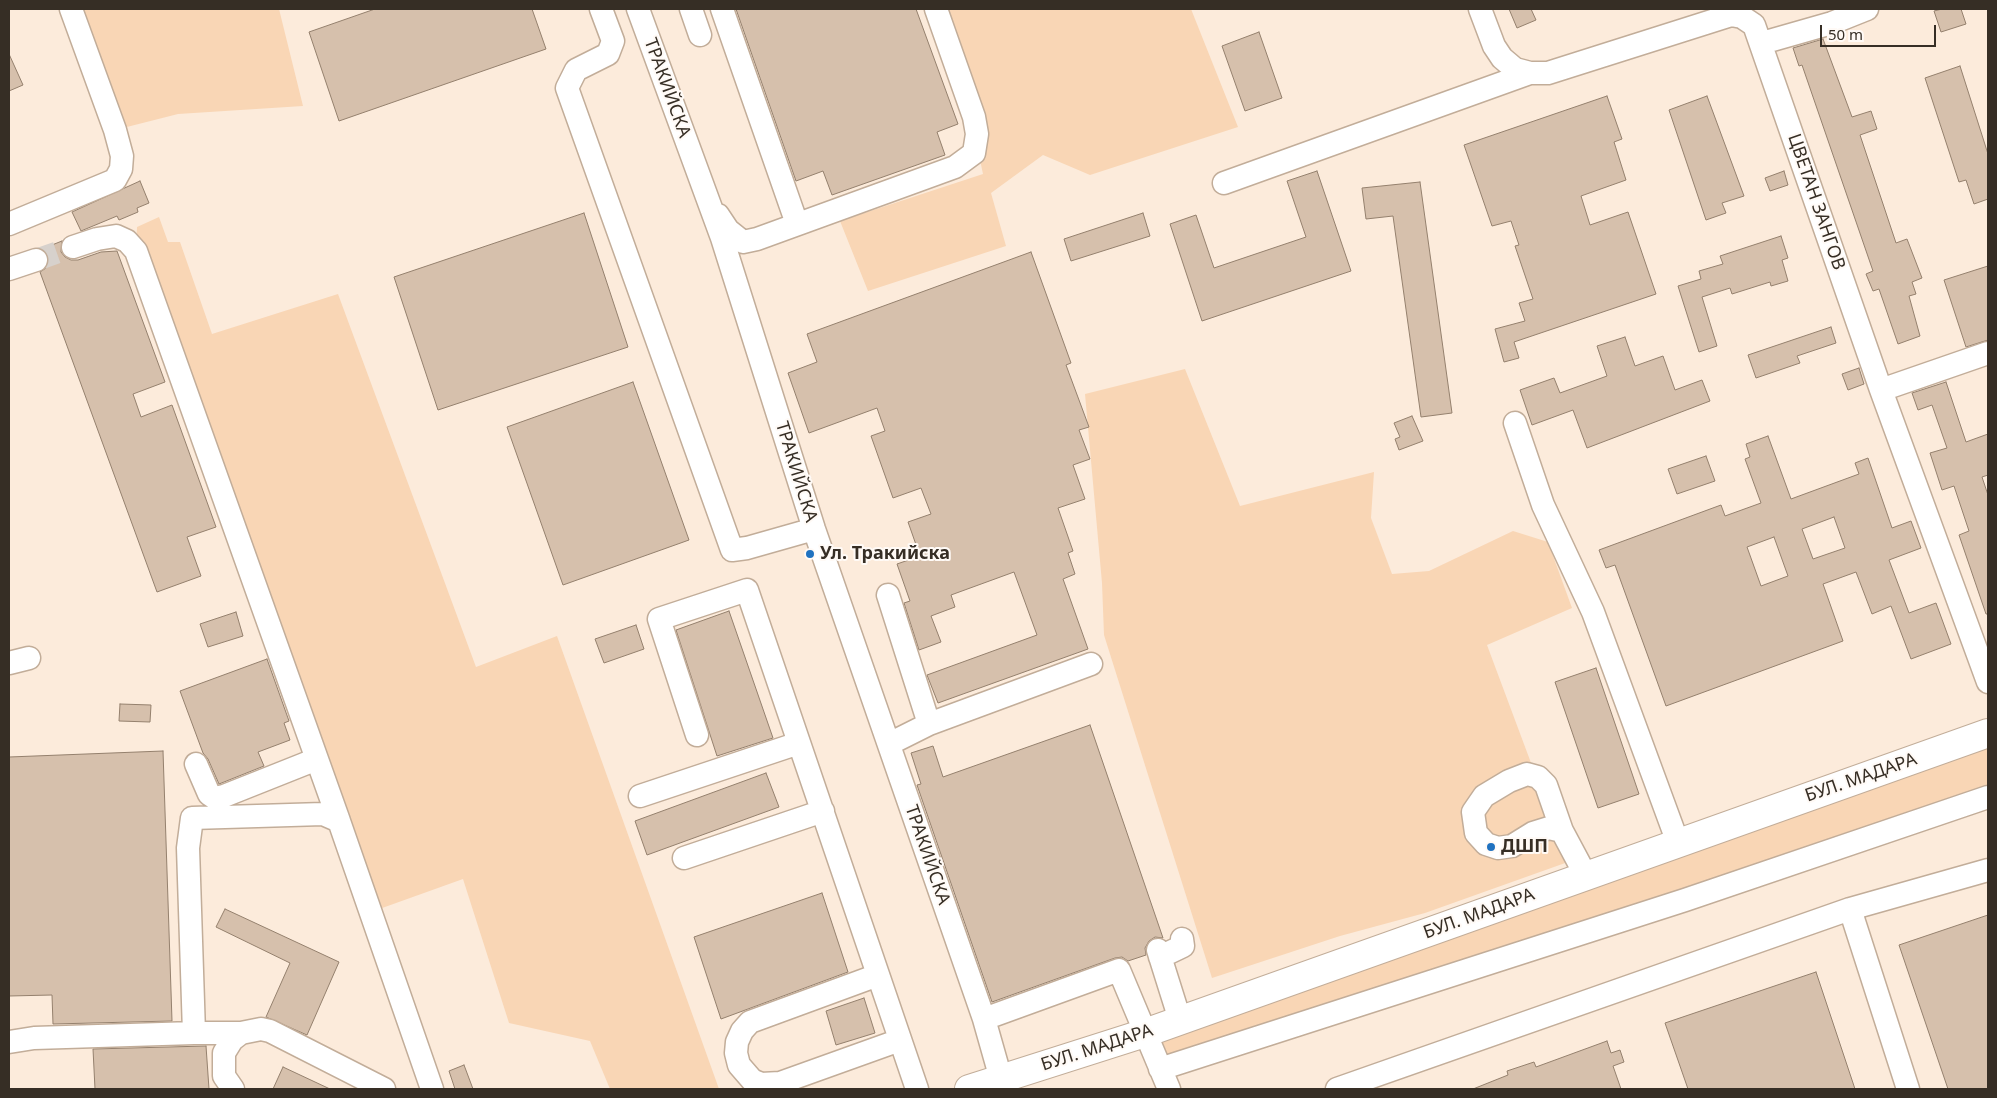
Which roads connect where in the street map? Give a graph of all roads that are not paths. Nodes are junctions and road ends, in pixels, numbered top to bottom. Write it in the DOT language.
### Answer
graph roads {
  1 [pos="71,9"];
  2 [pos="601,9"];
  3 [pos="638,9"];
  4 [pos="692,9"];
  5 [pos="722,9"];
  6 [pos="936,9"];
  7 [pos="1480,9"];
  8 [pos="1867,9"];
  9 [pos="1756,25"];
  10 [pos="700,35"];
  11 [pos="1530,73"];
  12 [pos="1224,183"];
  13 [pos="710,204"];
  14 [pos="9,224"];
  15 [pos="798,224"];
  16 [pos="73,247"];
  17 [pos="36,260"];
  18 [pos="9,269"];
  19 [pos="1988,353"];
  20 [pos="1881,390"];
  21 [pos="1514,423"];
  22 [pos="814,529"];
  23 [pos="888,595"];
  24 [pos="1091,664"];
  25 [pos="1988,682"];
  26 [pos="928,724"];
  27 [pos="1988,733"];
  28 [pos="697,735"];
  29 [pos="799,743"];
  30 [pos="889,744"];
  31 [pos="317,759"];
  32 [pos="196,764"];
  33 [pos="640,796"];
  34 [pos="1988,797"];
  35 [pos="823,812"];
  36 [pos="339,822"];
  37 [pos="1562,831"];
  38 [pos="1678,843"];
  39 [pos="684,858"];
  40 [pos="1988,870"];
  41 [pos="1586,876"];
  42 [pos="1850,909"];
  43 [pos="1182,939"];
  44 [pos="878,975"];
  45 [pos="984,1019"];
  46 [pos="1180,1020"];
  47 [pos="194,1033"];
  48 [pos="240,1033"];
  49 [pos="1145,1033"];
  50 [pos="900,1040"];
  51 [pos="9,1042"];
  52 [pos="1160,1069"];
  53 [pos="1001,1078"];
  54 [pos="233,1089"];
  55 [pos="384,1089"];
  56 [pos="432,1089"];
  57 [pos="917,1089"];
  58 [pos="968,1089"];
  59 [pos="1169,1089"];
  60 [pos="1337,1089"];
  61 [pos="1908,1089"];
  1 -- 14 [label="street"];
  2 -- 22 [label="street"];
  3 -- 13 [label="street, ТРАКИЙСКА"];
  4 -- 10 [label="street"];
  5 -- 15 [label="street"];
  6 -- 15 [label="street"];
  7 -- 11 [label="street"];
  8 -- 9 [label="street"];
  9 -- 11 [label="street"];
  9 -- 20 [label="street, ЦВЕТАН ЗАНГОВ"];
  11 -- 12 [label="street"];
  13 -- 15 [label="street"];
  13 -- 22 [label="street, ТРАКИЙСКА"];
  16 -- 31 [label="street"];
  17 -- 18 [label="street"];
  19 -- 20 [label="street"];
  20 -- 25 [label="street, ЦВЕТАН ЗАНГОВ"];
  21 -- 38 [label="street"];
  22 -- 30 [label="street, ТРАКИЙСКА"];
  23 -- 26 [label="street"];
  24 -- 26 [label="street"];
  26 -- 30 [label="street"];
  27 -- 38 [label="main road, БУЛ. МАДАРА"];
  28 -- 29 [label="street"];
  29 -- 33 [label="street"];
  29 -- 35 [label="street"];
  30 -- 45 [label="street, ТРАКИЙСКА"];
  31 -- 32 [label="street"];
  31 -- 36 [label="street"];
  34 -- 52 [label="street"];
  35 -- 39 [label="street"];
  35 -- 44 [label="street"];
  36 -- 47 [label="street"];
  36 -- 56 [label="street"];
  37 -- 41 [label="street"];
  38 -- 41 [label="main road, БУЛ. МАДАРА"];
  40 -- 42 [label="street"];
  41 -- 46 [label="main road, БУЛ. МАДАРА"];
  42 -- 60 [label="street"];
  42 -- 61 [label="street"];
  43 -- 46 [label="street"];
  44 -- 50 [label="street"];
  44 -- 50 [label="street"];
  45 -- 49 [label="street"];
  45 -- 53 [label="street, ТРАКИЙСКА"];
  46 -- 49 [label="main road, БУЛ. МАДАРА"];
  47 -- 48 [label="street"];
  47 -- 51 [label="street"];
  48 -- 54 [label="street"];
  48 -- 55 [label="street"];
  49 -- 52 [label="street"];
  49 -- 53 [label="main road, БУЛ. МАДАРА"];
  50 -- 57 [label="street"];
  52 -- 59 [label="street"];
  53 -- 58 [label="main road, БУЛ. МАДАРА"];
}
